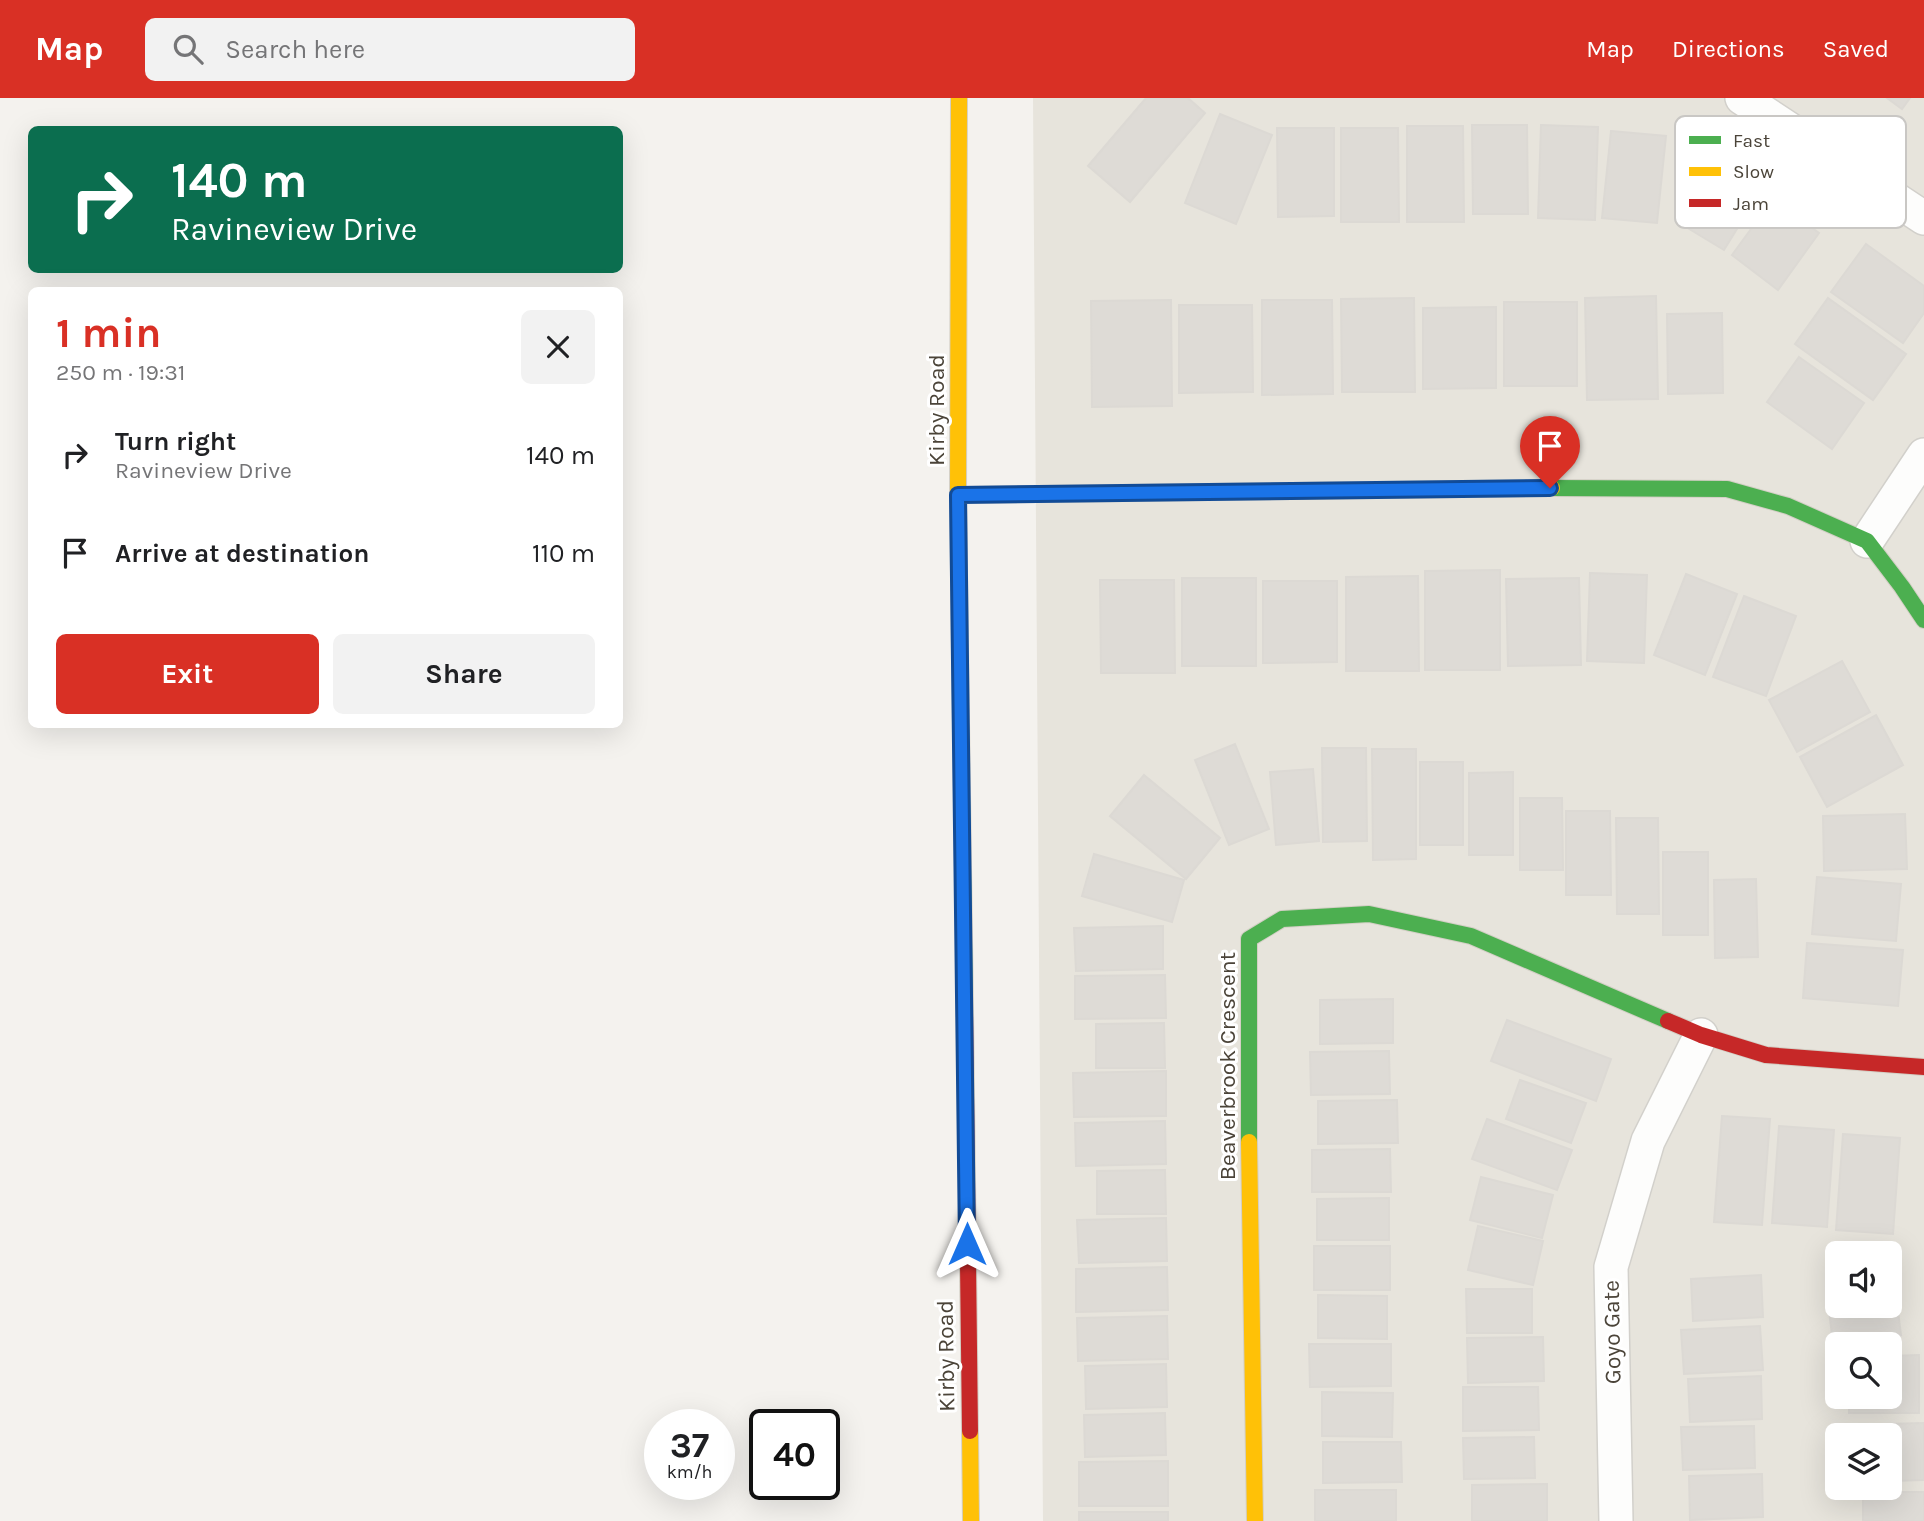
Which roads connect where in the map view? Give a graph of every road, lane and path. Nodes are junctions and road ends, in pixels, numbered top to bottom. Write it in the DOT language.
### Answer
graph roads {
  1 [pos="959,98"];
  2 [pos="1742,98"];
  3 [pos="1769,116"];
  4 [pos="1906,206"];
  5 [pos="1924,218"];
  6 [pos="1924,455"];
  7 [pos="958,495"];
  8 [pos="1867,541"];
  9 [pos="1924,620"];
  10 [pos="1701,1035"];
  11 [pos="1924,1067"];
  12 [pos="971,1521"];
  13 [pos="1255,1521"];
  14 [pos="1616,1521"];
  1 -- 7 [label="street, Kirby Road"];
  2 -- 3 [label="street"];
  4 -- 5 [label="street"];
  6 -- 8 [label="street"];
  7 -- 8 [label="street"];
  7 -- 12 [label="street, Kirby Road"];
  8 -- 9 [label="street"];
  10 -- 11 [label="street, Beaverbrook Crescent"];
  10 -- 13 [label="street, Beaverbrook Crescent"];
  10 -- 14 [label="street, Goyo Gate"];
}
